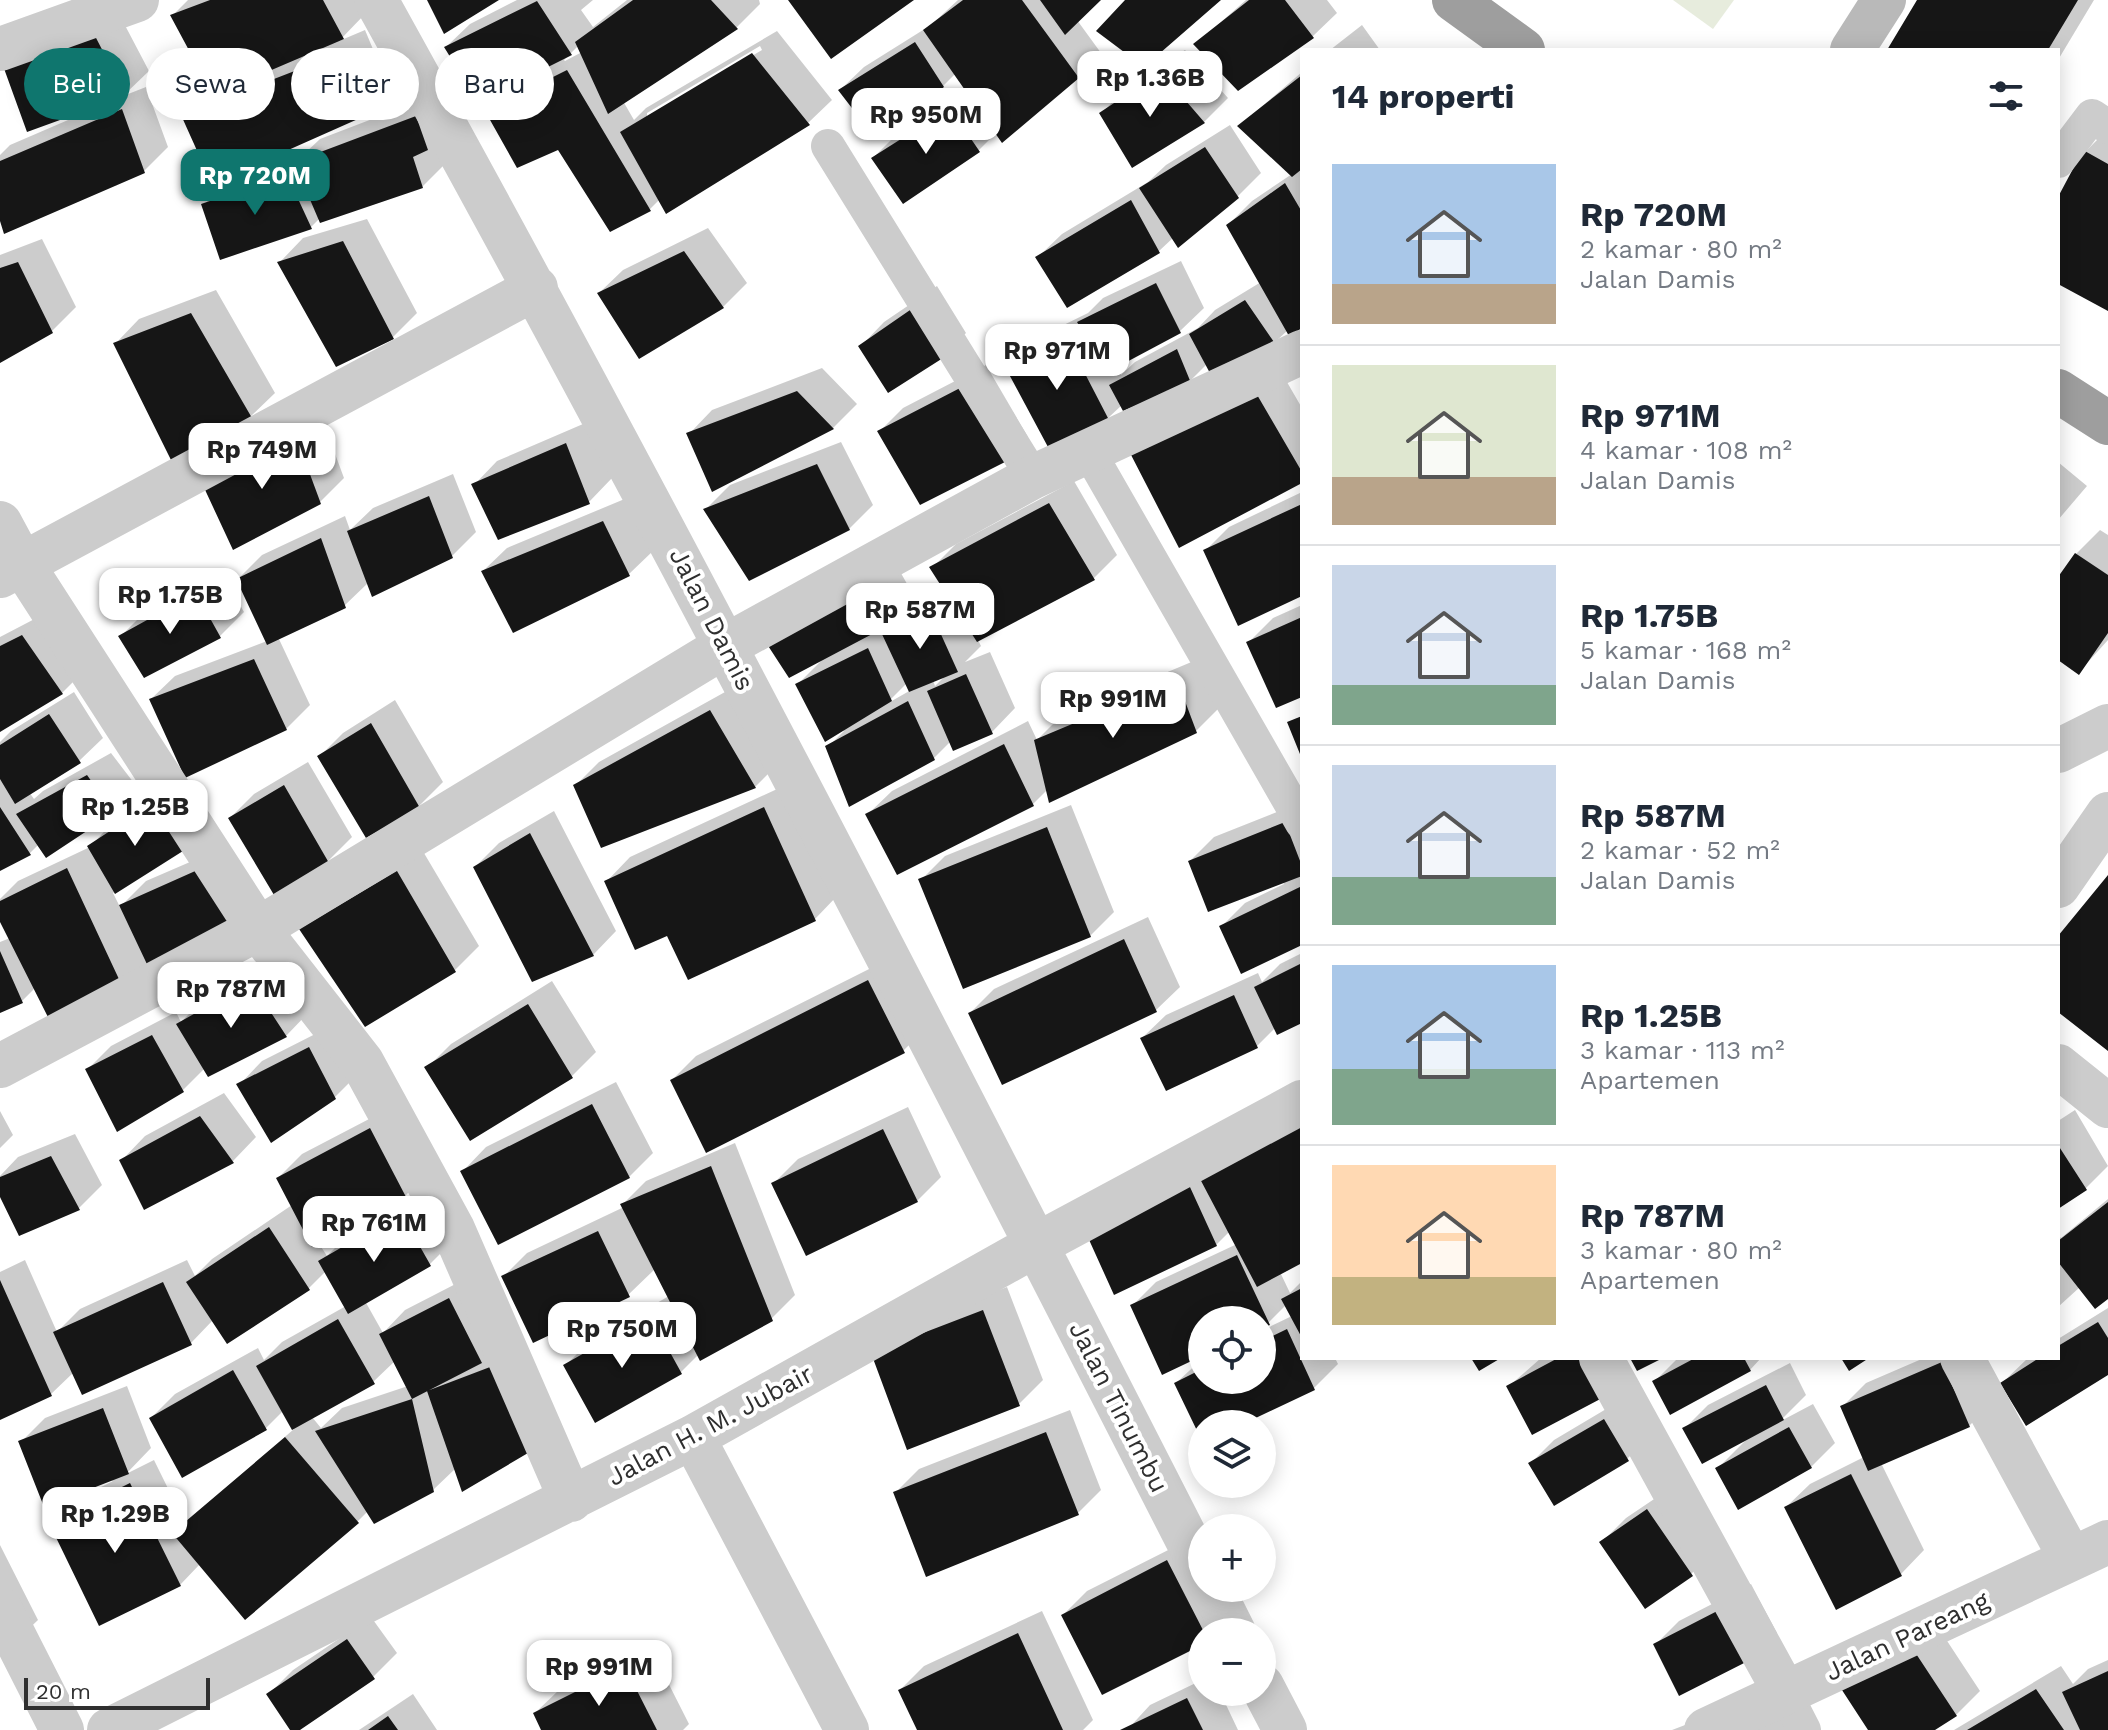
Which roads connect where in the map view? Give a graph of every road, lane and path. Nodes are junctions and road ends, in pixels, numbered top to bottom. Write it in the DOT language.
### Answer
graph roads {
  1 [pos="137,0"];
  2 [pos="376,0"];
  3 [pos="1454,0"];
  4 [pos="1884,0"];
  5 [pos="1520,48"];
  6 [pos="1853,48"];
  7 [pos="0,49"];
  8 [pos="2108,127"];
  9 [pos="828,146"];
  10 [pos="2060,158"];
  11 [pos="536,288"];
  12 [pos="1300,353"];
  13 [pos="2060,392"];
  14 [pos="2108,423"];
  15 [pos="1089,452"];
  16 [pos="1033,477"];
  17 [pos="0,523"];
  18 [pos="11,569"];
  19 [pos="727,645"];
  20 [pos="2108,726"];
  21 [pos="2060,750"];
  22 [pos="2108,814"];
  23 [pos="1300,820"];
  24 [pos="2060,883"];
  25 [pos="258,929"];
  26 [pos="0,1066"];
  27 [pos="2060,1068"];
  28 [pos="1300,1103"];
  29 [pos="2108,1106"];
  30 [pos="1036,1245"];
  31 [pos="1602,1360"];
  32 [pos="1963,1360"];
  33 [pos="693,1437"];
  34 [pos="571,1500"];
  35 [pos="1188,1542"];
  36 [pos="2090,1551"];
  37 [pos="0,1608"];
  38 [pos="1272,1706"];
  39 [pos="1794,1712"];
  40 [pos="62,1730"];
  41 [pos="109,1730"];
  42 [pos="847,1730"];
  43 [pos="1285,1730"];
  44 [pos="1706,1730"];
  1 -- 7 [label="street"];
  2 -- 11 [label="street, Jalan Damis"];
  3 -- 5 [label="highway"];
  4 -- 6 [label="main road"];
  8 -- 10 [label="lane"];
  9 -- 16 [label="lane"];
  11 -- 18 [label="street"];
  11 -- 19 [label="street, Jalan Damis"];
  12 -- 15 [label="street"];
  13 -- 14 [label="highway"];
  15 -- 16 [label="street"];
  15 -- 23 [label="lane"];
  16 -- 19 [label="street"];
  17 -- 18 [label="street"];
  18 -- 25 [label="street"];
  19 -- 25 [label="street"];
  19 -- 30 [label="street, Jalan Damis"];
  20 -- 21 [label="street"];
  22 -- 24 [label="street"];
  25 -- 26 [label="street"];
  25 -- 34 [label="street"];
  27 -- 29 [label="street"];
  28 -- 30 [label="street, Jalan H. M. Jubair"];
  30 -- 33 [label="street, Jalan H. M. Jubair"];
  30 -- 35 [label="street, Jalan Tinumbu"];
  31 -- 39 [label="street"];
  32 -- 36 [label="street"];
  33 -- 34 [label="street, Jalan H. M. Jubair"];
  33 -- 42 [label="street"];
  34 -- 41 [label="street, Jalan H. M. Jubair"];
  36 -- 39 [label="street, Jalan Pareang"];
  37 -- 40 [label="street"];
  38 -- 43 [label="street"];
  39 -- 44 [label="street, Jalan Pareang"];
}
